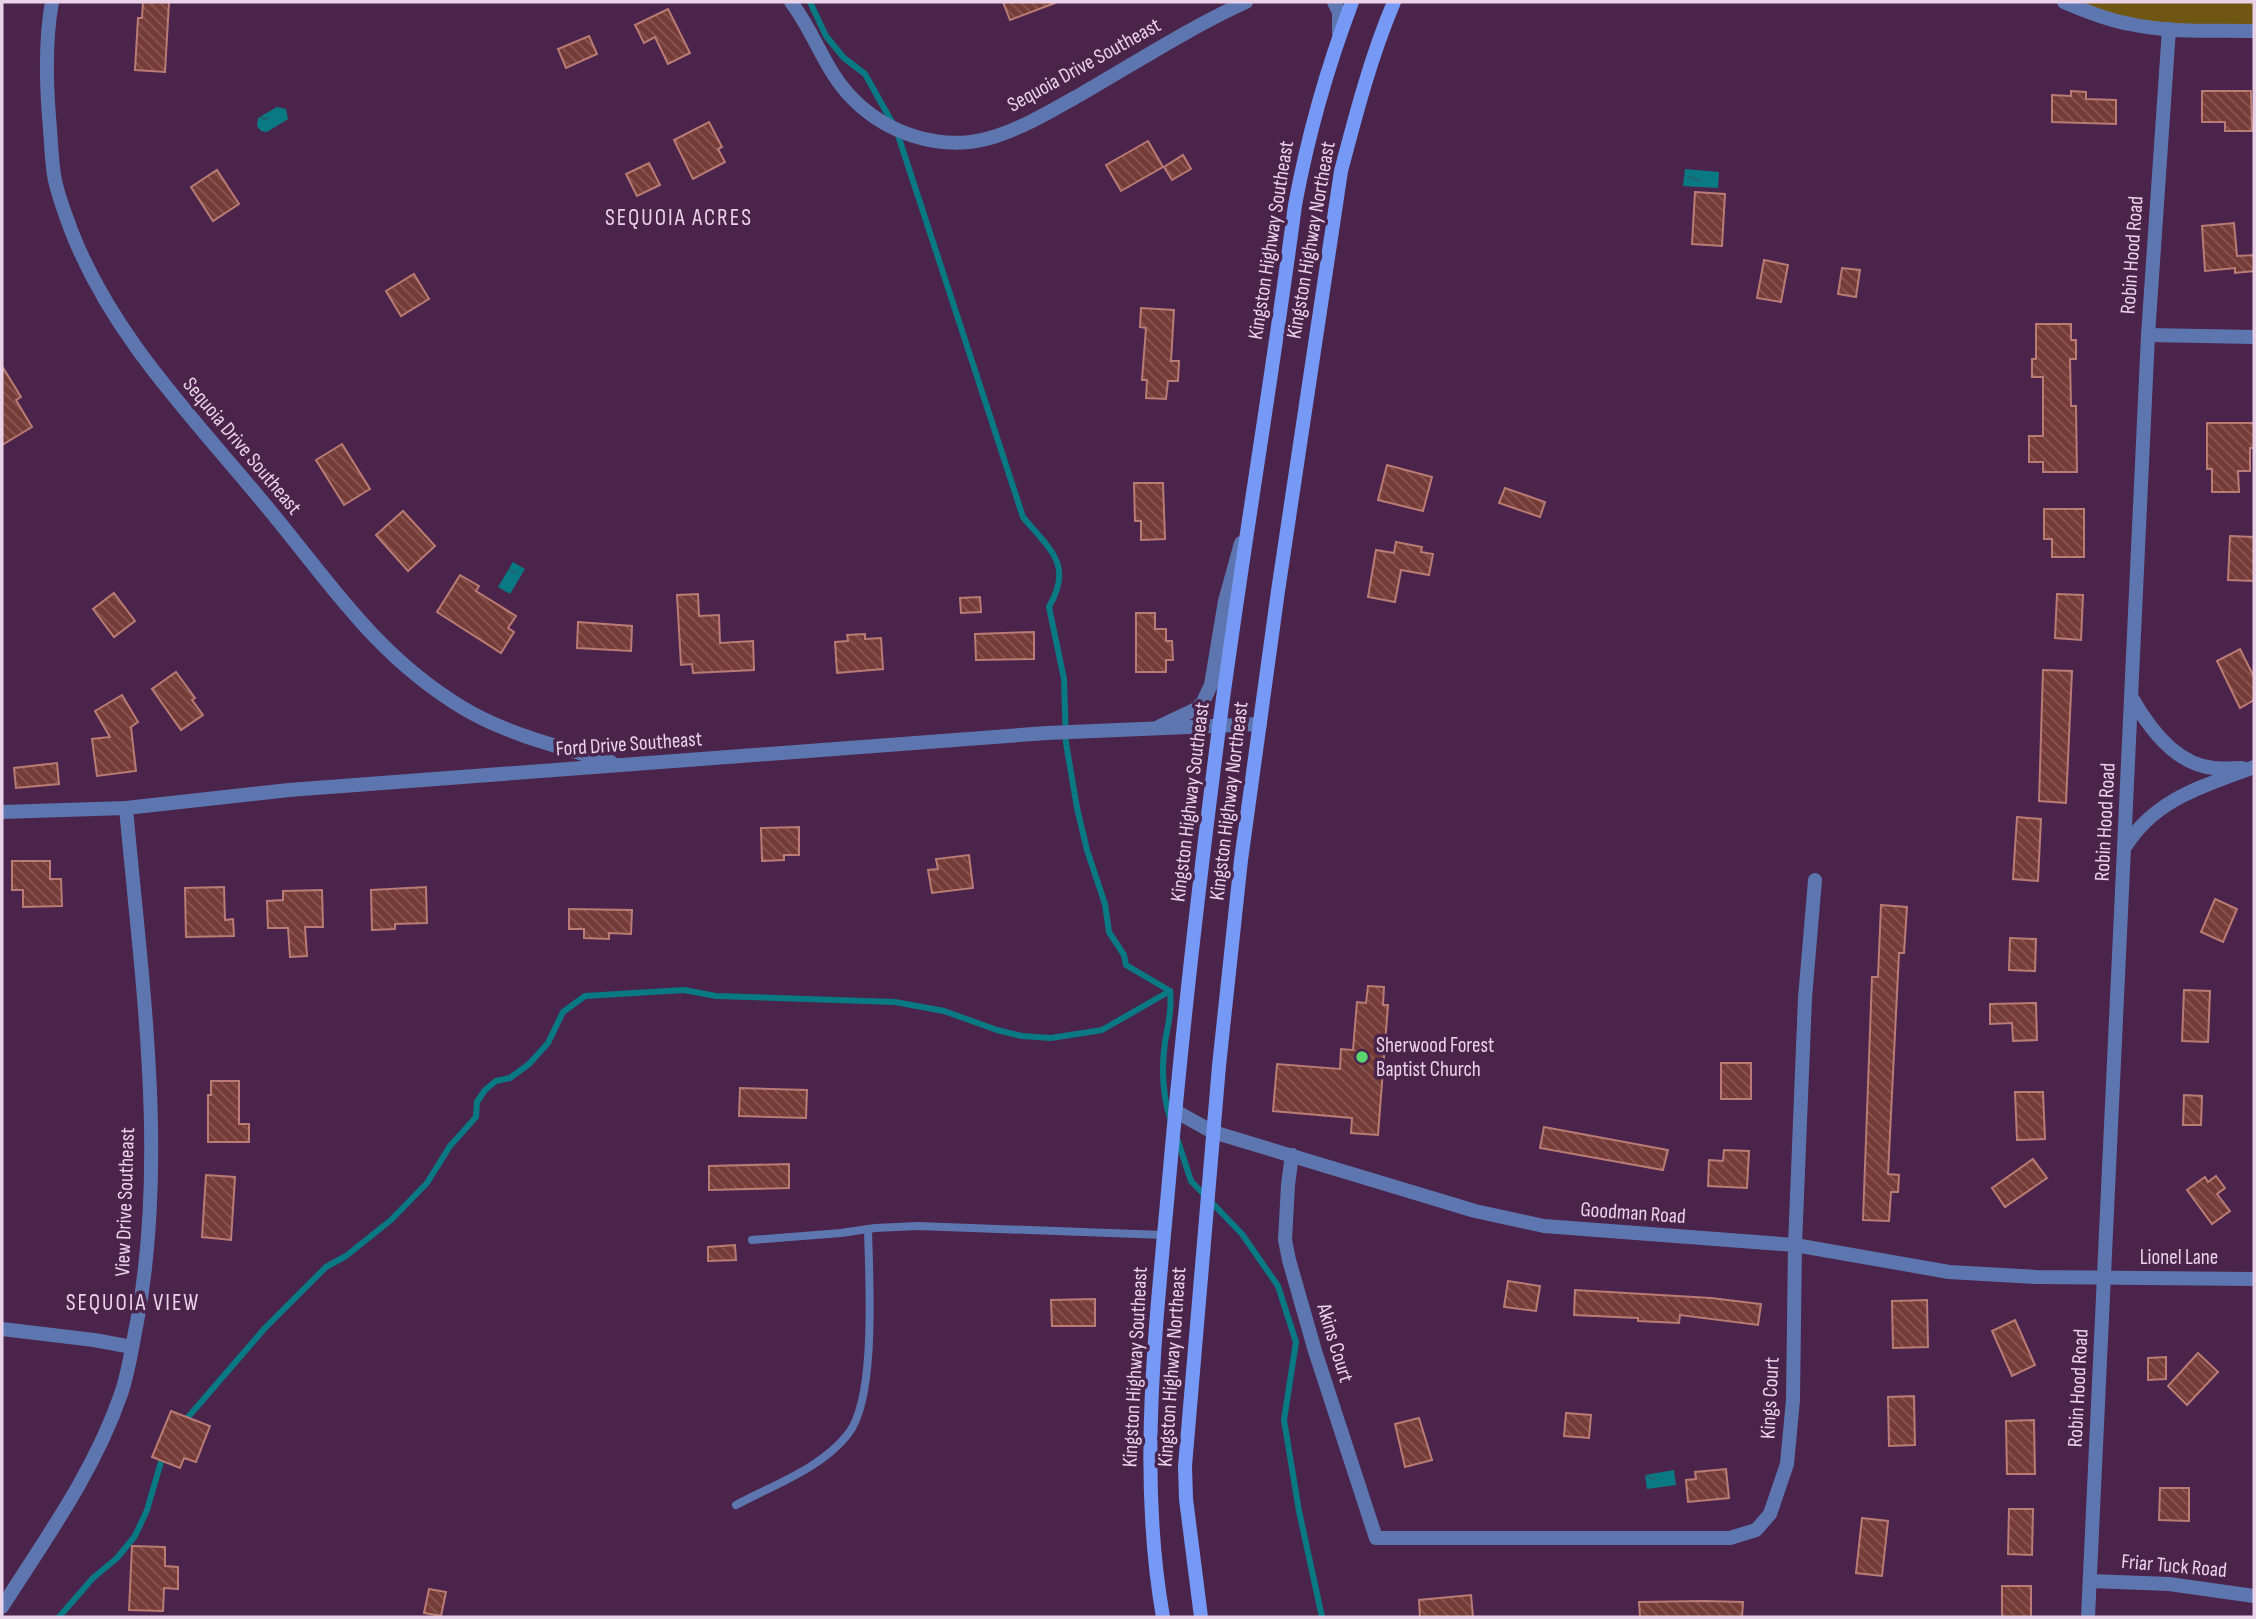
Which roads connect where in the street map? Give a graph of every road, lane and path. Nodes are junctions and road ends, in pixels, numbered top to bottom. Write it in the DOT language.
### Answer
graph roads {
  1 [pos="52,2"];
  2 [pos="791,2"];
  3 [pos="1246,2"];
  4 [pos="1334,2"];
  5 [pos="1352,2"];
  6 [pos="1394,2"];
  7 [pos="2063,2"];
  8 [pos="2169,29"];
  9 [pos="2254,31"];
  10 [pos="1339,37"];
  11 [pos="2148,335"];
  12 [pos="2254,337"];
  13 [pos="1254,498"];
  14 [pos="2131,697"];
  15 [pos="1260,724"];
  16 [pos="1220,725"];
  17 [pos="1154,729"];
  18 [pos="617,764"];
  19 [pos="2253,768"];
  20 [pos="126,808"];
  21 [pos="2,812"];
  22 [pos="2124,849"];
  23 [pos="1815,880"];
  24 [pos="1175,1111"];
  25 [pos="1213,1132"];
  26 [pos="1292,1155"];
  27 [pos="868,1229"];
  28 [pos="1164,1235"];
  29 [pos="752,1240"];
  30 [pos="1795,1245"];
  31 [pos="2104,1278"];
  32 [pos="2254,1279"];
  33 [pos="2,1329"];
  34 [pos="132,1347"];
  35 [pos="736,1505"];
  36 [pos="1376,1538"];
  37 [pos="2091,1581"];
  38 [pos="2254,1596"];
  39 [pos="2,1607"];
  40 [pos="1163,1617"];
  41 [pos="1201,1617"];
  42 [pos="2088,1617"];
  1 -- 18 [label="street, Sequoia Drive Southeast"];
  2 -- 3 [label="street, Sequoia Drive Southeast"];
  4 -- 10 [label="street"];
  5 -- 10 [label="main road, Kingston Highway Southeast"];
  6 -- 15 [label="main road, Kingston Highway Northeast"];
  7 -- 8 [label="street"];
  8 -- 9 [label="street"];
  8 -- 11 [label="street, Robin Hood Road"];
  10 -- 13 [label="main road, Kingston Highway Southeast"];
  11 -- 12 [label="street"];
  11 -- 14 [label="street, Robin Hood Road"];
  13 -- 16 [label="main road, Kingston Highway Southeast"];
  13 -- 17 [label="street"];
  14 -- 19 [label="street"];
  14 -- 22 [label="street, Robin Hood Road"];
  15 -- 16 [label="street, Ford Drive Southeast"];
  15 -- 25 [label="main road, Kingston Highway Northeast"];
  16 -- 17 [label="street, Ford Drive Southeast"];
  16 -- 24 [label="main road, Kingston Highway Southeast"];
  17 -- 18 [label="street, Ford Drive Southeast"];
  18 -- 20 [label="street, Ford Drive Southeast"];
  19 -- 22 [label="street"];
  20 -- 21 [label="street, Ford Drive Southeast"];
  20 -- 34 [label="street, View Drive Southeast"];
  22 -- 31 [label="street, Robin Hood Road"];
  23 -- 30 [label="street, Kings Court"];
  24 -- 25 [label="street, Goodman Road"];
  24 -- 28 [label="main road, Kingston Highway Southeast"];
  25 -- 26 [label="street, Goodman Road"];
  25 -- 41 [label="main road, Kingston Highway Northeast"];
  26 -- 30 [label="street, Goodman Road"];
  26 -- 36 [label="street, Akins Court"];
  27 -- 28 [label="lane"];
  27 -- 29 [label="lane"];
  27 -- 35 [label="lane"];
  28 -- 40 [label="main road, Kingston Highway Southeast"];
  30 -- 31 [label="street, Goodman Road"];
  30 -- 36 [label="street, Kings Court"];
  31 -- 32 [label="street, Lionel Lane"];
  31 -- 37 [label="street, Robin Hood Road"];
  33 -- 34 [label="street"];
  34 -- 39 [label="street, View Drive Southeast"];
  37 -- 38 [label="street, Friar Tuck Road"];
  37 -- 42 [label="street, Robin Hood Road"];
}
